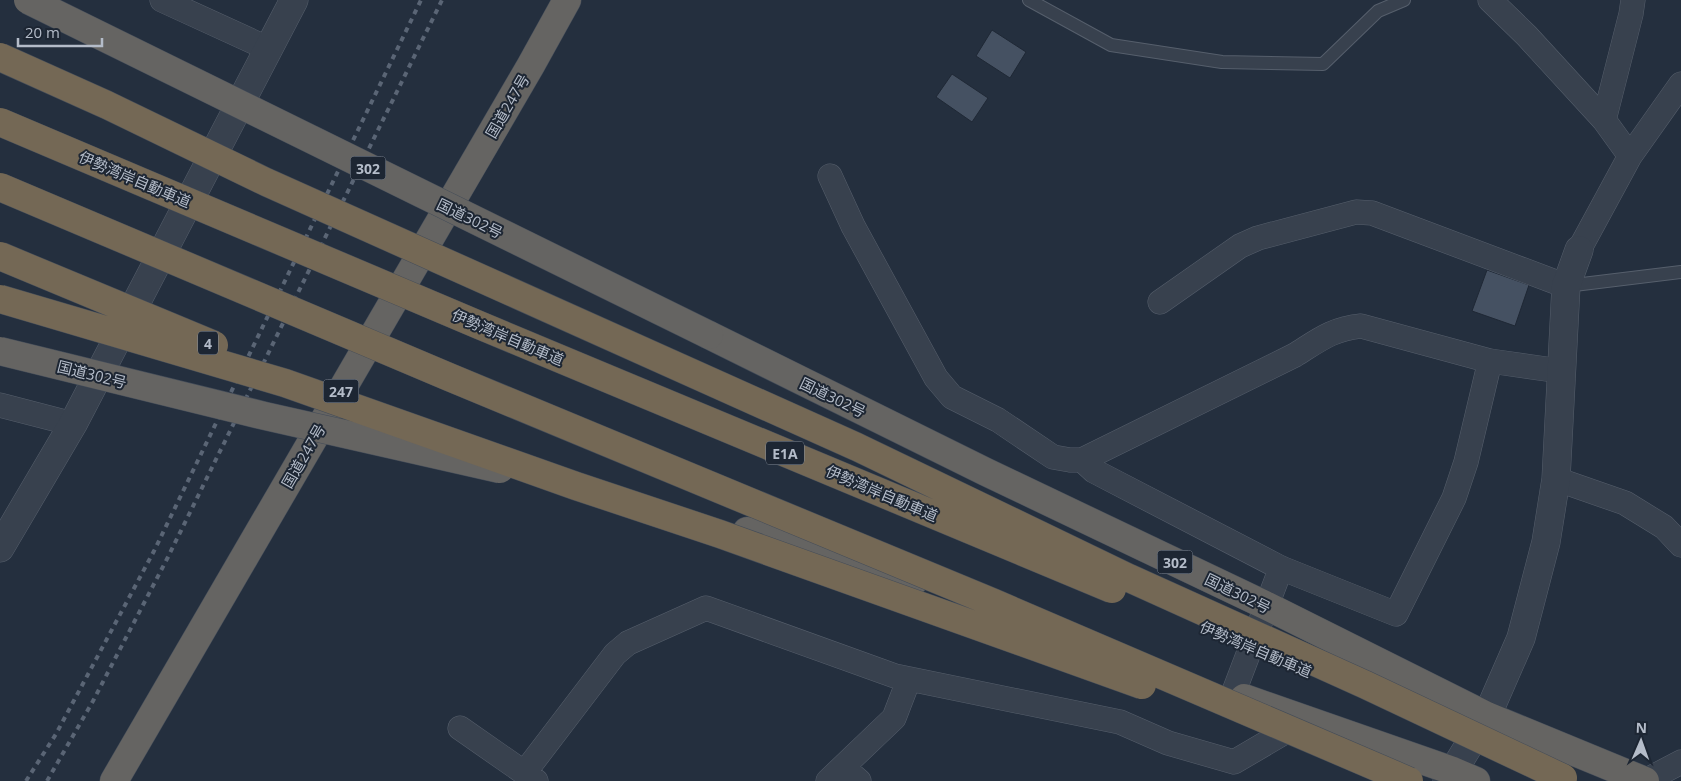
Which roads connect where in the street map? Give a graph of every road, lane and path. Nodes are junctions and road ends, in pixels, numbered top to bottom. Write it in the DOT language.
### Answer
graph roads {
  1 [pos="28,0"];
  2 [pos="162,0"];
  3 [pos="294,0"];
  4 [pos="567,0"];
  5 [pos="1029,0"];
  6 [pos="1404,0"];
  7 [pos="1633,0"];
  8 [pos="1494,1"];
  9 [pos="269,49"];
  10 [pos="0,58"];
  11 [pos="1681,84"];
  12 [pos="1604,120"];
  13 [pos="0,122"];
  14 [pos="1630,156"];
  15 [pos="830,176"];
  16 [pos="0,187"];
  17 [pos="1579,250"];
  18 [pos="0,256"];
  19 [pos="1681,272"];
  20 [pos="1566,286"];
  21 [pos="0,299"];
  22 [pos="1160,302"];
  23 [pos="0,351"];
  24 [pos="1490,361"];
  25 [pos="1560,371"];
  26 [pos="0,405"];
  27 [pos="73,424"];
  28 [pos="417,428"];
  29 [pos="1082,460"];
  30 [pos="1556,479"];
  31 [pos="1681,545"];
  32 [pos="0,548"];
  33 [pos="1280,568"];
  34 [pos="1267,606"];
  35 [pos="909,679"];
  36 [pos="1233,694"];
  37 [pos="1487,716"];
  38 [pos="1306,720"];
  39 [pos="460,728"];
  40 [pos="1681,762"];
  41 [pos="843,776"];
  42 [pos="531,777"];
  43 [pos="1458,778"];
  44 [pos="1567,779"];
  45 [pos="114,781"];
  46 [pos="1404,781"];
  47 [pos="1409,781"];
  48 [pos="1645,781"];
  1 -- 34 [label="highway, 国道302号 / 302, bridge"];
  2 -- 9 [label="street"];
  3 -- 9 [label="street"];
  4 -- 45 [label="highway, 国道247号 / 247"];
  5 -- 6 [label="lane"];
  7 -- 12 [label="street"];
  8 -- 12 [label="street"];
  9 -- 27 [label="street"];
  10 -- 44 [label="highway, bridge"];
  11 -- 14 [label="street"];
  12 -- 14 [label="street"];
  13 -- 44 [label="highway, 伊勢湾岸自動車道 / E1A, bridge"];
  14 -- 17 [label="street"];
  15 -- 29 [label="street"];
  16 -- 47 [label="highway, bridge"];
  17 -- 20 [label="street"];
  18 -- 28 [label="highway, 4, bridge"];
  19 -- 20 [label="lane"];
  20 -- 22 [label="street"];
  20 -- 25 [label="street"];
  21 -- 28 [label="highway, bridge"];
  23 -- 36 [label="highway, 国道302号, bridge"];
  24 -- 25 [label="street"];
  24 -- 29 [label="street"];
  24 -- 33 [label="street"];
  25 -- 30 [label="street"];
  26 -- 27 [label="street"];
  27 -- 32 [label="street"];
  28 -- 46 [label="highway, bridge"];
  29 -- 33 [label="street"];
  30 -- 31 [label="street"];
  30 -- 37 [label="street"];
  33 -- 34 [label="street"];
  34 -- 36 [label="street"];
  34 -- 37 [label="highway, 国道302号 / 302"];
  35 -- 38 [label="street"];
  35 -- 41 [label="street"];
  35 -- 42 [label="street"];
  36 -- 38 [label="highway, 国道302号"];
  37 -- 43 [label="street"];
  37 -- 48 [label="highway, 国道302号 / 302"];
  38 -- 43 [label="highway, 国道302号"];
  39 -- 42 [label="street"];
  40 -- 48 [label="street"];
}
